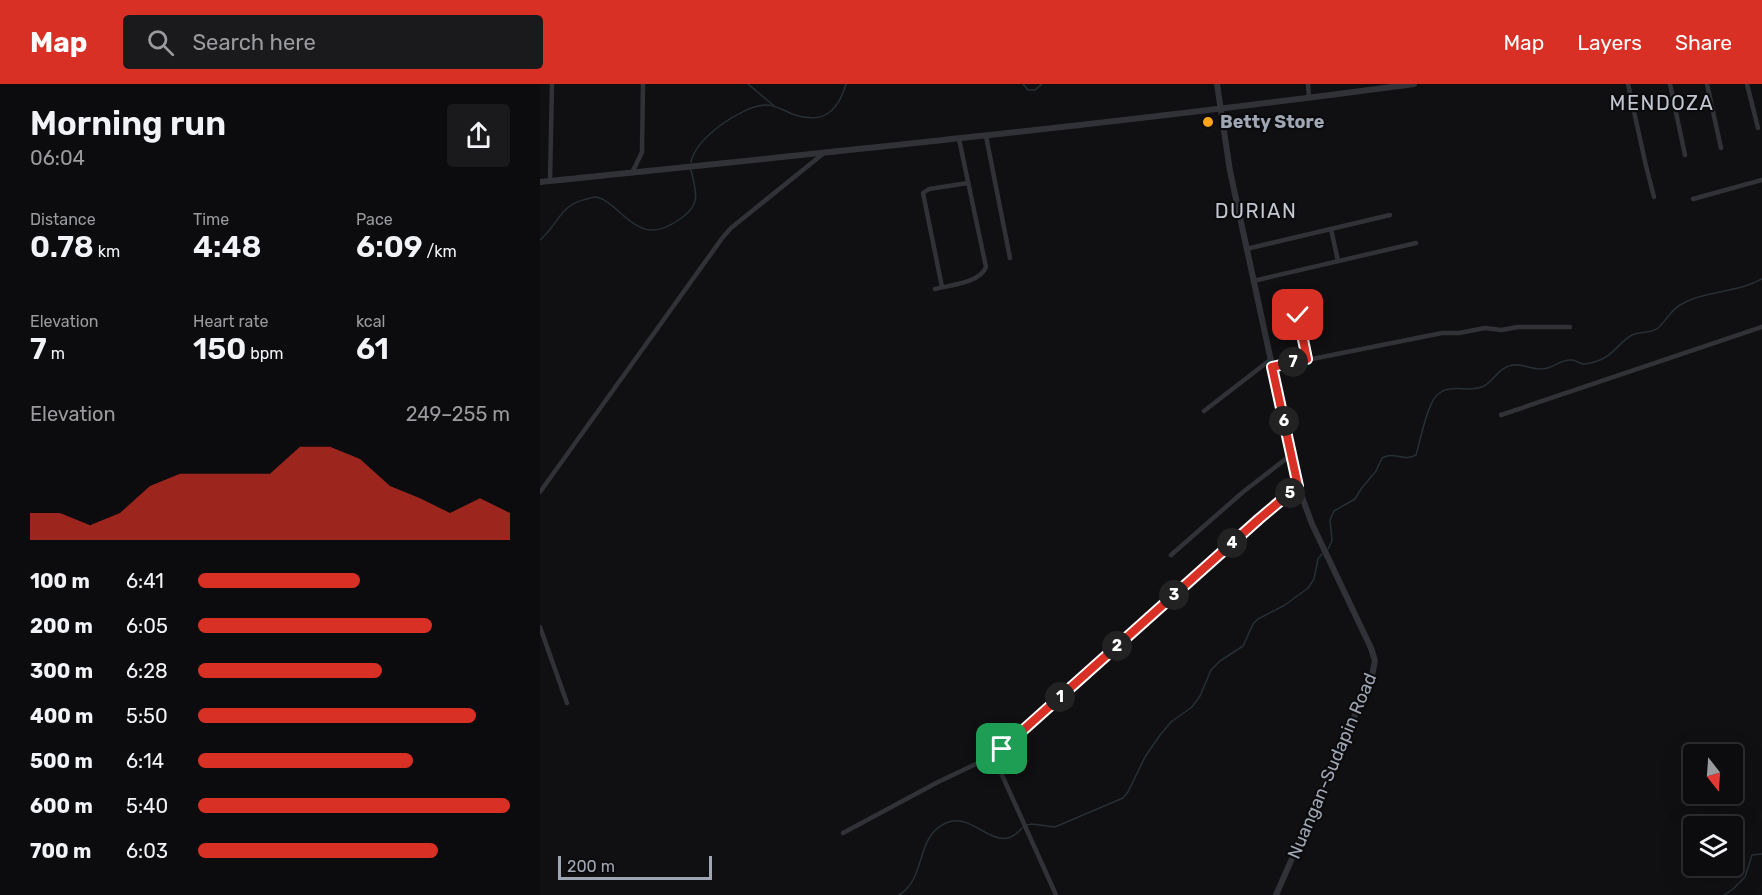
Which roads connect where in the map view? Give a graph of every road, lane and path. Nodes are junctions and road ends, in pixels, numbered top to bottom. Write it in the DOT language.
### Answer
graph roads {
  1 [pos="552,84"];
  2 [pos="643,84"];
  3 [pos="1217,84"];
  4 [pos="1308,84"];
  5 [pos="1414,84"];
  6 [pos="1628,84"];
  7 [pos="1670,84"];
  8 [pos="1707,84"];
  9 [pos="1747,84"];
  10 [pos="1309,98"];
  11 [pos="1220,110"];
  12 [pos="1758,128"];
  13 [pos="986,136"];
  14 [pos="959,139"];
  15 [pos="1721,148"];
  16 [pos="824,153"];
  17 [pos="1685,155"];
  18 [pos="632,173"];
  19 [pos="1762,180"];
  20 [pos="550,181"];
  21 [pos="540,182"];
  22 [pos="968,183"];
  23 [pos="1654,197"];
  24 [pos="1693,199"];
  25 [pos="1390,215"];
  26 [pos="1331,229"];
  27 [pos="1416,243"];
  28 [pos="1246,249"];
  29 [pos="1010,258"];
  30 [pos="1338,261"];
  31 [pos="1253,281"];
  32 [pos="942,287"];
  33 [pos="934,289"];
  34 [pos="1298,315"];
  35 [pos="1570,327"];
  36 [pos="1762,327"];
  37 [pos="1307,359"];
  38 [pos="1271,363"];
  39 [pos="1204,411"];
  40 [pos="1501,415"];
  41 [pos="1291,455"];
  42 [pos="1298,486"];
  43 [pos="540,492"];
  44 [pos="1171,555"];
  45 [pos="540,627"];
  46 [pos="567,703"];
  47 [pos="997,754"];
  48 [pos="843,833"];
  49 [pos="1056,895"];
  50 [pos="1276,895"];
  1 -- 20 [label="street"];
  2 -- 18 [label="street"];
  3 -- 11 [label="street, Nuangan-Sudapin Road"];
  4 -- 10 [label="street"];
  5 -- 10 [label="street"];
  6 -- 23 [label="street"];
  7 -- 17 [label="street"];
  8 -- 15 [label="street"];
  9 -- 12 [label="street"];
  10 -- 11 [label="street"];
  11 -- 13 [label="street"];
  11 -- 28 [label="street, Nuangan-Sudapin Road"];
  13 -- 14 [label="street"];
  13 -- 29 [label="street"];
  14 -- 16 [label="street"];
  14 -- 22 [label="street"];
  16 -- 18 [label="street"];
  16 -- 43 [label="street"];
  18 -- 20 [label="street"];
  19 -- 24 [label="street"];
  20 -- 21 [label="street"];
  22 -- 32 [label="street"];
  22 -- 32 [label="street"];
  25 -- 26 [label="street"];
  26 -- 28 [label="street"];
  26 -- 30 [label="street"];
  27 -- 30 [label="street"];
  28 -- 31 [label="street, Nuangan-Sudapin Road"];
  30 -- 31 [label="street"];
  31 -- 38 [label="street, Nuangan-Sudapin Road"];
  32 -- 33 [label="street"];
  34 -- 37 [label="street"];
  35 -- 37 [label="street"];
  36 -- 40 [label="street"];
  37 -- 38 [label="street"];
  38 -- 39 [label="street"];
  38 -- 41 [label="street, Nuangan-Sudapin Road"];
  41 -- 42 [label="street, Nuangan-Sudapin Road"];
  41 -- 44 [label="street"];
  42 -- 47 [label="street"];
  42 -- 50 [label="street, Nuangan-Sudapin Road"];
  45 -- 46 [label="street"];
  47 -- 48 [label="street"];
  47 -- 49 [label="street"];
}
